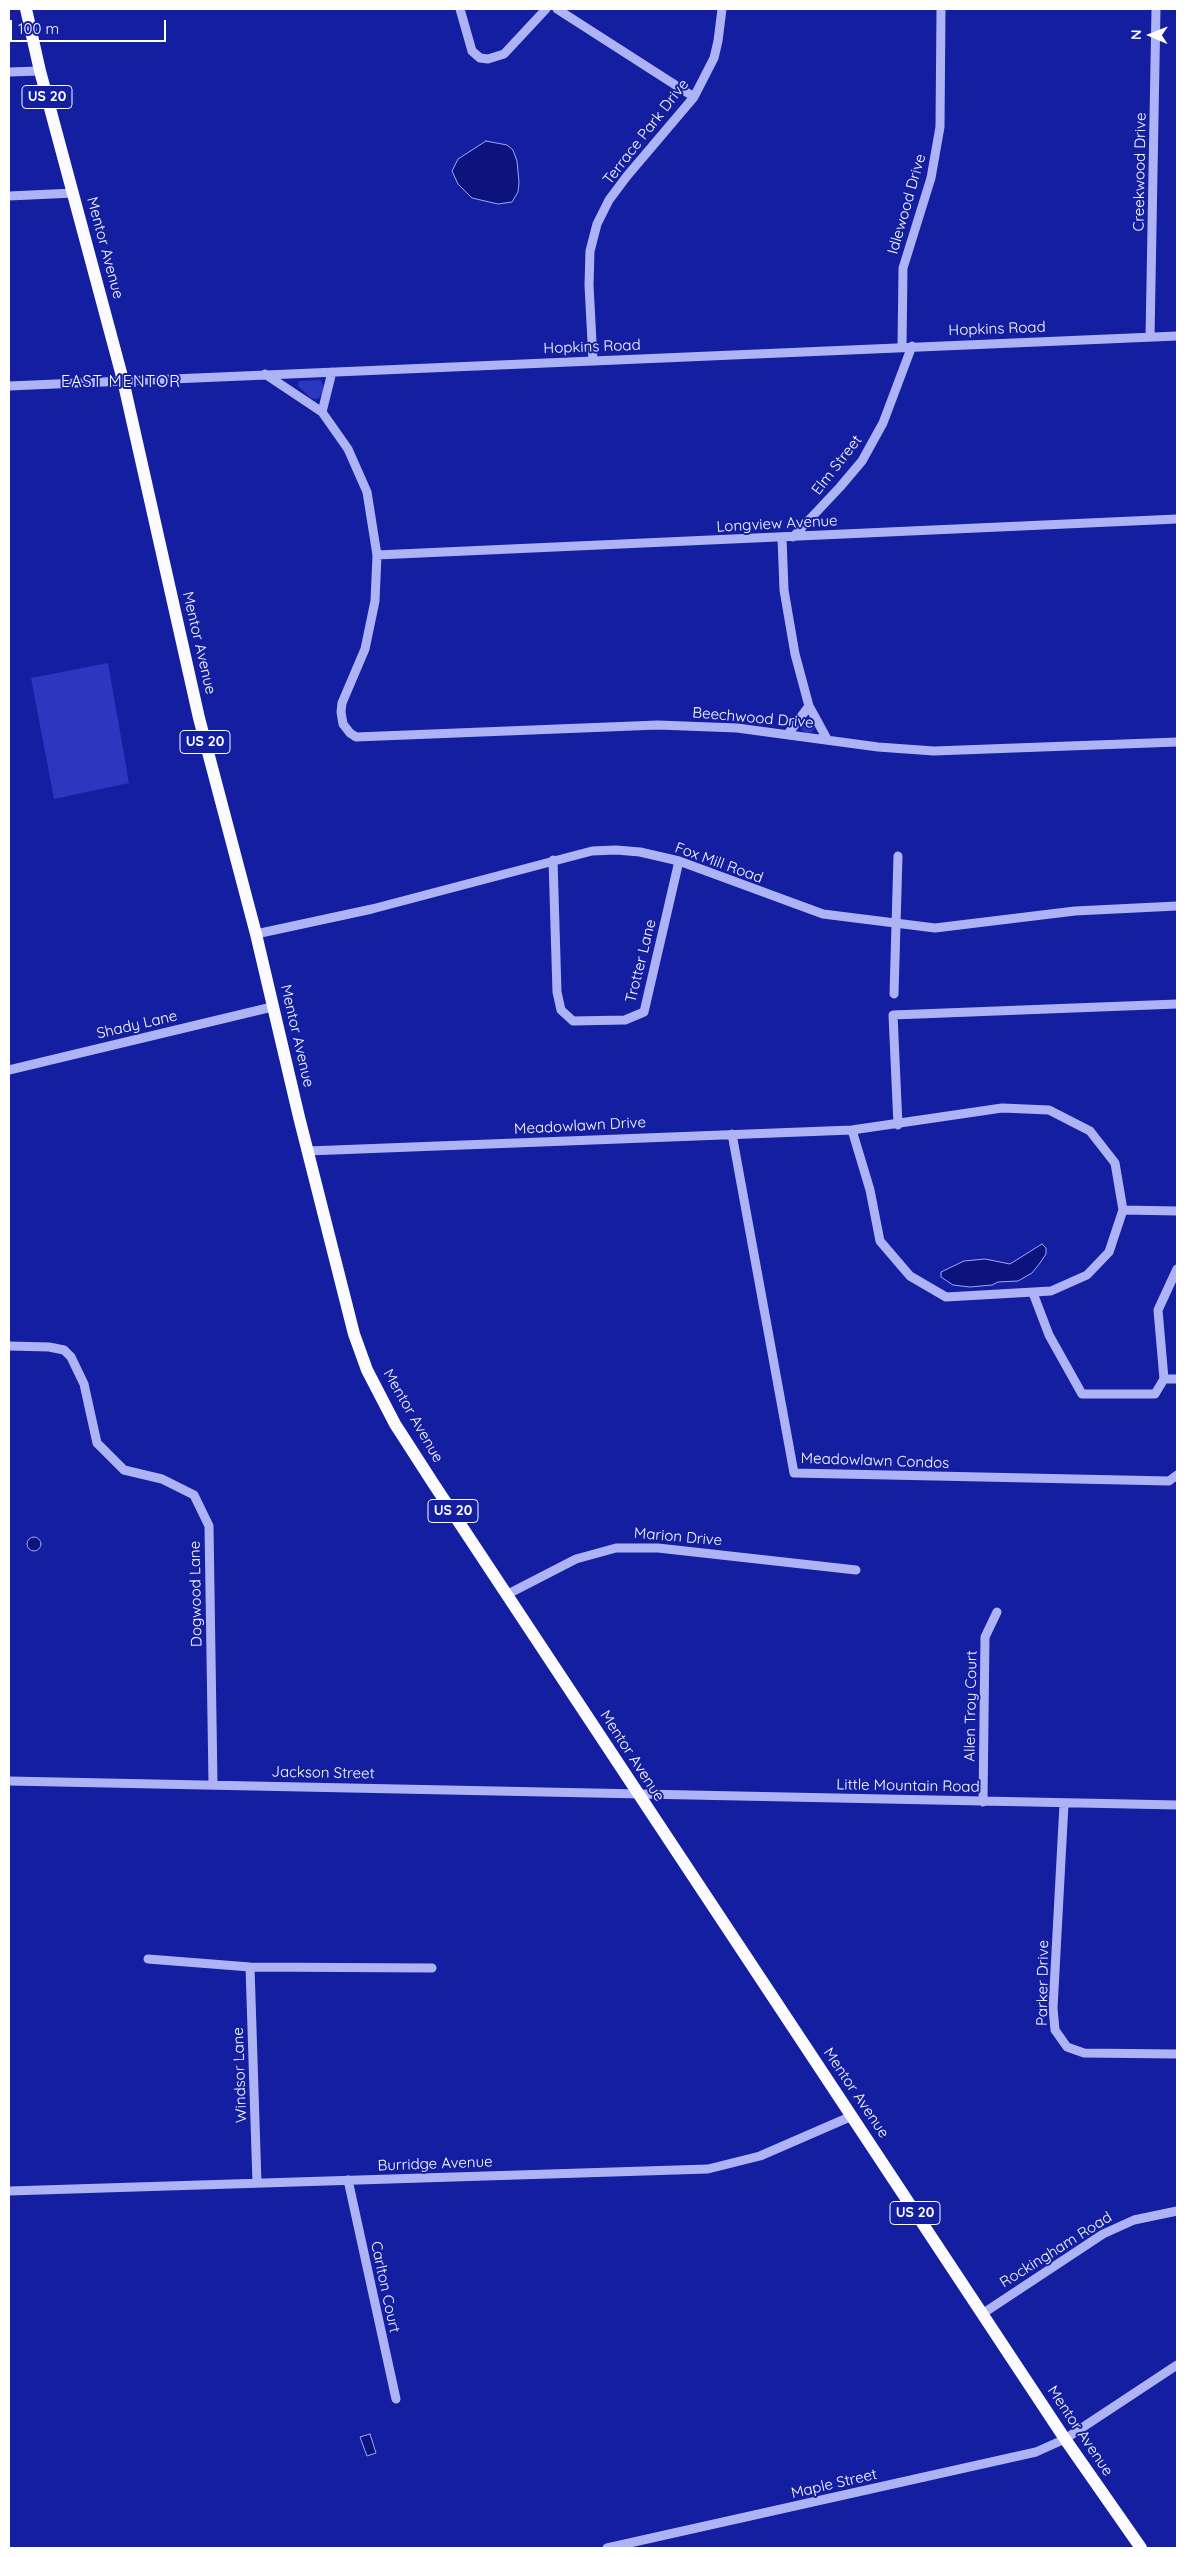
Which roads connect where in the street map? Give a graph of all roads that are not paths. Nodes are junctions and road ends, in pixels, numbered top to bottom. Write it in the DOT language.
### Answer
graph roads {
  1 [pos="26,9"];
  2 [pos="460,9"];
  3 [pos="546,9"];
  4 [pos="557,9"];
  5 [pos="722,9"];
  6 [pos="941,9"];
  7 [pos="1156,9"];
  8 [pos="40,71"];
  9 [pos="9,72"];
  10 [pos="694,97"];
  11 [pos="74,193"];
  12 [pos="9,196"];
  13 [pos="1177,336"];
  14 [pos="1150,337"];
  15 [pos="907,346"];
  16 [pos="593,361"];
  17 [pos="332,372"];
  18 [pos="265,374"];
  19 [pos="123,380"];
  20 [pos="9,386"];
  21 [pos="322,412"];
  22 [pos="1177,518"];
  23 [pos="793,537"];
  24 [pos="782,538"];
  25 [pos="377,554"];
  26 [pos="809,706"];
  27 [pos="788,734"];
  28 [pos="826,739"];
  29 [pos="1177,742"];
  30 [pos="898,856"];
  31 [pos="553,860"];
  32 [pos="679,861"];
  33 [pos="1177,906"];
  34 [pos="895,923"];
  35 [pos="256,934"];
  36 [pos="894,994"];
  37 [pos="1177,1004"];
  38 [pos="272,1007"];
  39 [pos="9,1070"];
  40 [pos="898,1125"];
  41 [pos="852,1130"];
  42 [pos="732,1134"];
  43 [pos="308,1151"];
  44 [pos="1123,1210"];
  45 [pos="1177,1211"];
  46 [pos="1177,1269"];
  47 [pos="1033,1293"];
  48 [pos="9,1346"];
  49 [pos="1177,1379"];
  50 [pos="1164,1380"];
  51 [pos="1177,1475"];
  52 [pos="856,1570"];
  53 [pos="508,1594"];
  54 [pos="997,1612"];
  55 [pos="9,1781"];
  56 [pos="213,1784"];
  57 [pos="637,1794"];
  58 [pos="983,1802"];
  59 [pos="1064,1804"];
  60 [pos="1177,1805"];
  61 [pos="148,1959"];
  62 [pos="250,1967"];
  63 [pos="432,1968"];
  64 [pos="1177,2054"];
  65 [pos="852,2116"];
  66 [pos="348,2180"];
  67 [pos="257,2183"];
  68 [pos="9,2191"];
  69 [pos="1177,2211"];
  70 [pos="982,2314"];
  71 [pos="1177,2365"];
  72 [pos="396,2399"];
  73 [pos="1065,2439"];
  74 [pos="654,2538"];
  75 [pos="607,2548"];
  76 [pos="656,2548"];
  77 [pos="1141,2548"];
  1 -- 8 [label="main road, Mentor Avenue / US 20"];
  2 -- 3 [label="street"];
  4 -- 10 [label="street"];
  5 -- 10 [label="street, Terrace Park Drive"];
  6 -- 15 [label="street, Idlewood Drive"];
  7 -- 14 [label="street, Creekwood Drive"];
  8 -- 9 [label="street"];
  8 -- 11 [label="main road, Mentor Avenue / US 20"];
  10 -- 16 [label="street, Terrace Park Drive"];
  11 -- 12 [label="street"];
  11 -- 19 [label="main road, Mentor Avenue / US 20"];
  13 -- 14 [label="street, Hopkins Road"];
  14 -- 15 [label="street, Hopkins Road"];
  15 -- 16 [label="street, Hopkins Road"];
  15 -- 23 [label="street, Elm Street"];
  16 -- 17 [label="street, Hopkins Road"];
  17 -- 18 [label="street, Hopkins Road"];
  17 -- 21 [label="street"];
  18 -- 19 [label="street, Hopkins Road"];
  18 -- 21 [label="street"];
  19 -- 20 [label="street, Hopkins Road"];
  19 -- 35 [label="main road, Mentor Avenue / US 20"];
  21 -- 25 [label="street"];
  22 -- 23 [label="street, Longview Avenue"];
  23 -- 24 [label="street, Longview Avenue"];
  24 -- 25 [label="street, Longview Avenue"];
  24 -- 26 [label="street"];
  25 -- 27 [label="street, Beechwood Drive"];
  26 -- 27 [label="street"];
  26 -- 28 [label="street"];
  27 -- 28 [label="street, Beechwood Drive"];
  28 -- 29 [label="street, Beechwood Drive"];
  30 -- 34 [label="street"];
  31 -- 32 [label="street, Fox Mill Road"];
  31 -- 32 [label="street, Trotter Lane"];
  31 -- 35 [label="street, Fox Mill Road"];
  32 -- 34 [label="street, Fox Mill Road"];
  33 -- 34 [label="street, Fox Mill Road"];
  34 -- 36 [label="street"];
  35 -- 38 [label="main road, Mentor Avenue / US 20"];
  37 -- 40 [label="street"];
  38 -- 39 [label="street, Shady Lane"];
  38 -- 43 [label="main road, Mentor Avenue / US 20"];
  40 -- 41 [label="street, Meadowlawn Drive"];
  40 -- 44 [label="street, Meadowlawn Drive"];
  41 -- 42 [label="street, Meadowlawn Drive"];
  41 -- 47 [label="street, Meadowlawn Drive"];
  42 -- 43 [label="street, Meadowlawn Drive"];
  42 -- 51 [label="street, Meadowlawn Condos"];
  43 -- 53 [label="main road, Mentor Avenue / US 20"];
  44 -- 45 [label="street"];
  44 -- 47 [label="street, Meadowlawn Drive"];
  46 -- 50 [label="street"];
  47 -- 50 [label="street"];
  48 -- 56 [label="street, Dogwood Lane"];
  49 -- 50 [label="street"];
  52 -- 53 [label="street, Marion Drive"];
  53 -- 57 [label="main road, Mentor Avenue / US 20"];
  54 -- 58 [label="street, Allen Troy Court"];
  55 -- 56 [label="street, Jackson Street"];
  56 -- 57 [label="street, Jackson Street"];
  57 -- 58 [label="street, Little Mountain Road"];
  57 -- 65 [label="main road, Mentor Avenue / US 20"];
  58 -- 59 [label="street, Little Mountain Road"];
  59 -- 60 [label="street, Little Mountain Road"];
  59 -- 64 [label="street, Parker Drive"];
  61 -- 62 [label="street"];
  62 -- 63 [label="street"];
  62 -- 67 [label="street, Windsor Lane"];
  65 -- 66 [label="street, Burridge Avenue"];
  65 -- 70 [label="main road, Mentor Avenue / US 20"];
  66 -- 67 [label="street, Burridge Avenue"];
  66 -- 72 [label="street, Carlton Court"];
  67 -- 68 [label="street, Burridge Avenue"];
  69 -- 70 [label="street, Rockingham Road"];
  70 -- 73 [label="main road, Mentor Avenue / US 20"];
  71 -- 73 [label="street, Maple Street"];
  73 -- 74 [label="street, Maple Street"];
  73 -- 77 [label="main road, Mentor Avenue / US 20"];
  74 -- 75 [label="street, Maple Street"];
  74 -- 76 [label="street"];
}
